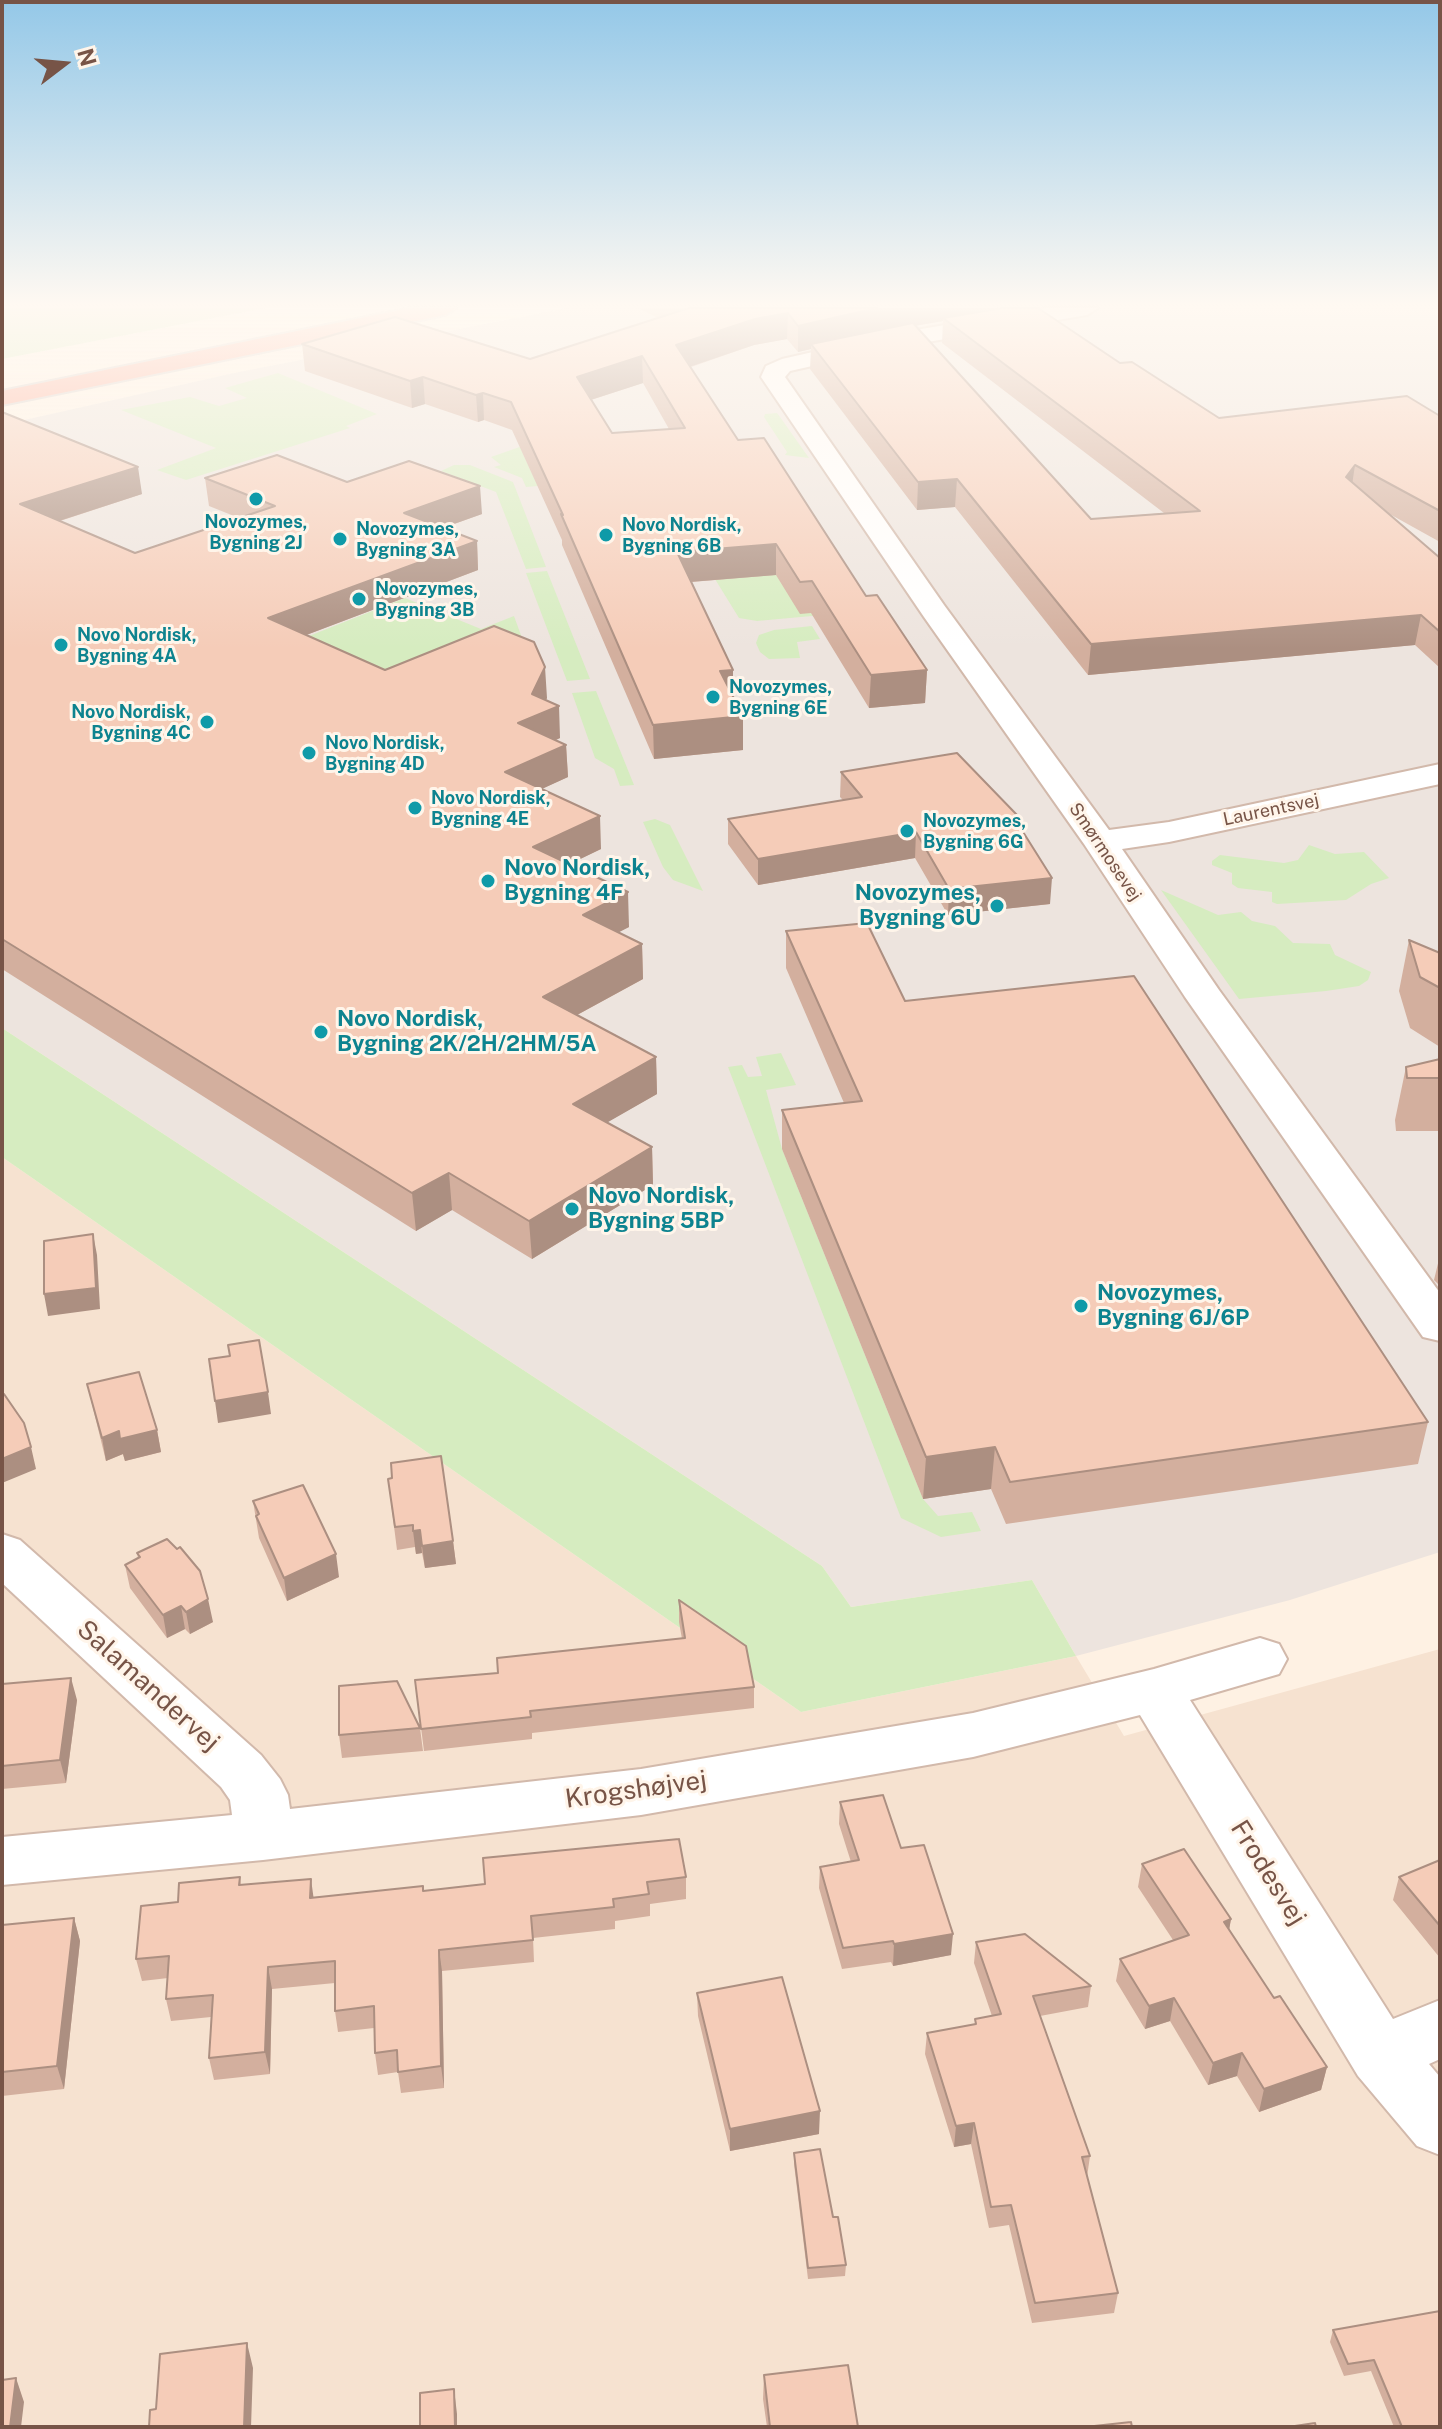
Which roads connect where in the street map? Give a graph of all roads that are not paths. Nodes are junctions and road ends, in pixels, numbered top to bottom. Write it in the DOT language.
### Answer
graph roads {
  1 [pos="804,421"];
  2 [pos="1440,774"];
  3 [pos="1100,842"];
  4 [pos="1440,1326"];
  5 [pos="2,1553"];
  6 [pos="1260,1659"];
  7 [pos="1154,1690"];
  8 [pos="263,1836"];
  9 [pos="2,1861"];
  10 [pos="1440,2028"];
  11 [pos="1381,2056"];
  12 [pos="1440,2125"];
  1 -- 3 [label="street, Smørmosevej"];
  2 -- 3 [label="street, Laurentsvej"];
  3 -- 4 [label="street, Smørmosevej"];
  5 -- 8 [label="street, Salamandervej"];
  6 -- 7 [label="street, Krogshøjvej"];
  7 -- 8 [label="street, Krogshøjvej"];
  7 -- 11 [label="street, Frodesvej"];
  8 -- 9 [label="street, Krogshøjvej"];
  10 -- 11 [label="street"];
  11 -- 12 [label="street, Frodesvej"];
}
